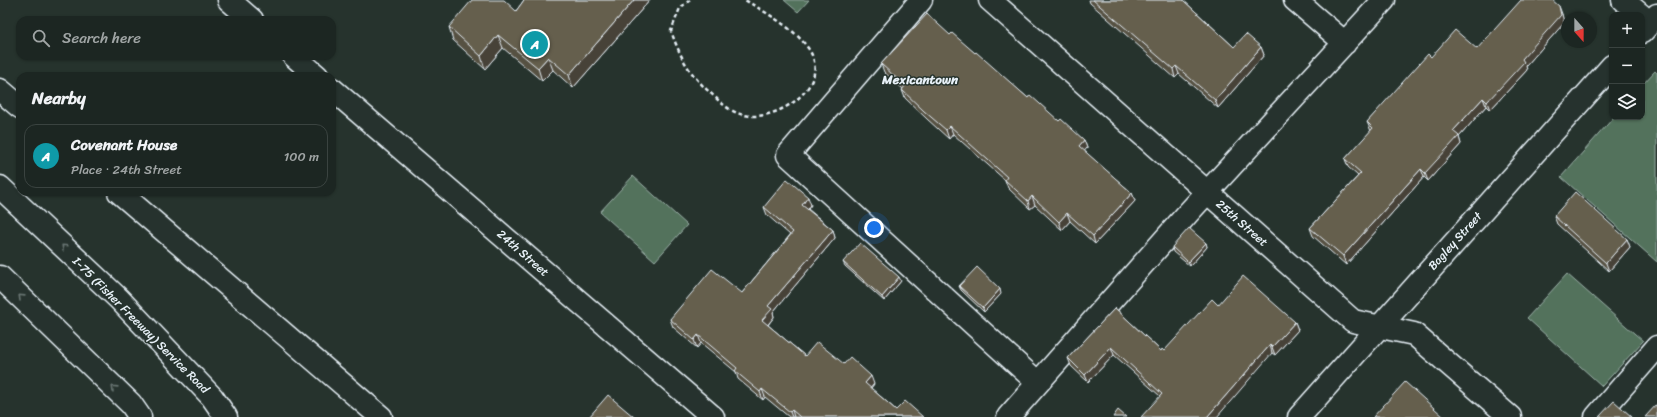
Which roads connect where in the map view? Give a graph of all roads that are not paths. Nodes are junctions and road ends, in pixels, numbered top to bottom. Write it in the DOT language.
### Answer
graph roads {
  1 [pos="229,0"];
  2 [pos="921,0"];
  3 [pos="990,0"];
  4 [pos="1295,0"];
  5 [pos="1384,0"];
  6 [pos="1623,0"];
  7 [pos="247,16"];
  8 [pos="1648,22"];
  9 [pos="1344,43"];
  10 [pos="299,60"];
  11 [pos="1609,69"];
  12 [pos="312,72"];
  13 [pos="0,90"];
  14 [pos="336,92"];
  15 [pos="16,104"];
  16 [pos="0,187"];
  17 [pos="1207,192"];
  18 [pos="124,196"];
  19 [pos="0,277"];
  20 [pos="1380,326"];
  21 [pos="1657,347"];
  22 [pos="1038,383"];
  23 [pos="140,417"];
  24 [pos="226,417"];
  25 [pos="381,417"];
  26 [pos="712,417"];
  27 [pos="1008,417"];
  28 [pos="1299,417"];
  29 [pos="1510,417"];
  30 [pos="1596,417"];
  1 -- 7 [label="main road"];
  2 -- 22 [label="main road"];
  3 -- 17 [label="main road, 25th Street"];
  4 -- 9 [label="main road"];
  5 -- 9 [label="main road"];
  6 -- 8 [label="main road"];
  9 -- 17 [label="main road"];
  10 -- 12 [label="main road"];
  11 -- 20 [label="main road, Bagley Street"];
  13 -- 15 [label="main road"];
  14 -- 26 [label="main road, 24th Street"];
  24 -- 16 [label="main road, I-75 (Fisher Freeway) Service Road, one-way"];
  17 -- 20 [label="main road, 25th Street"];
  17 -- 22 [label="main road"];
  18 -- 25 [label="main road"];
  23 -- 19 [label="main road, one-way"];
  20 -- 28 [label="main road, Bagley Street"];
  20 -- 29 [label="main road, 25th Street"];
  21 -- 30 [label="main road"];
  22 -- 27 [label="main road"];
}
